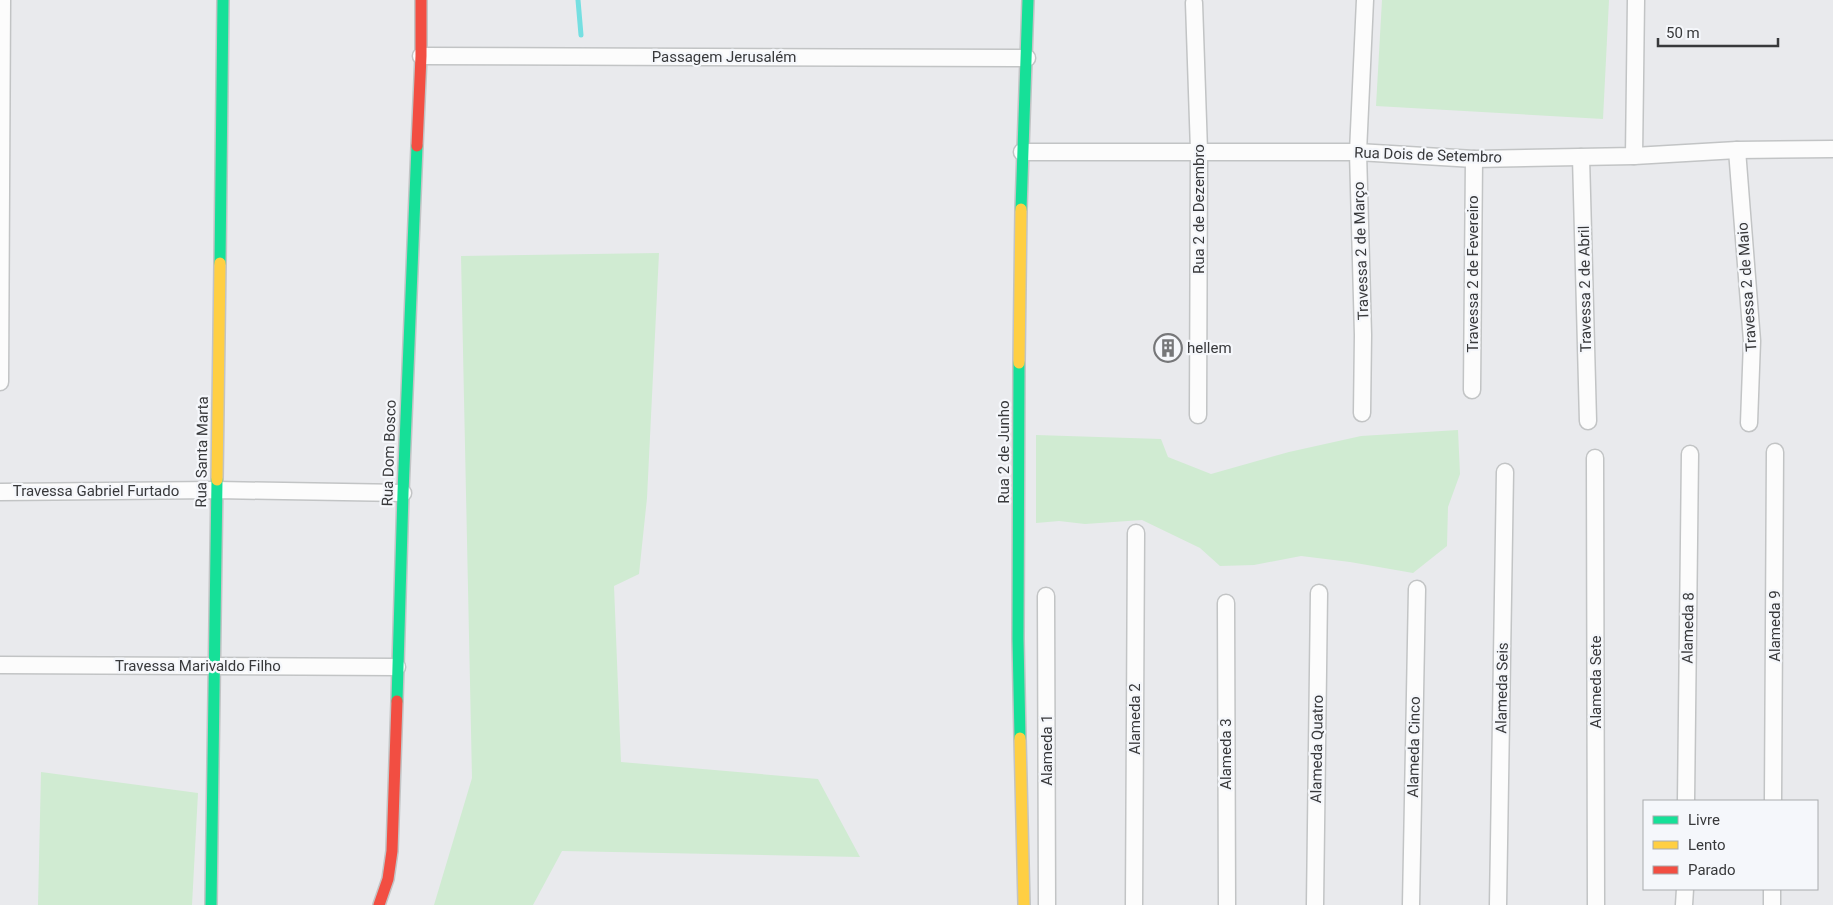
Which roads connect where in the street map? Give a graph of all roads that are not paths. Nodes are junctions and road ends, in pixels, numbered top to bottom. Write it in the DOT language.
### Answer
graph roads {
  1 [pos="2,0"];
  2 [pos="223,0"];
  3 [pos="422,0"];
  4 [pos="1028,0"];
  5 [pos="1365,0"];
  6 [pos="1636,0"];
  7 [pos="1194,3"];
  8 [pos="421,56"];
  9 [pos="1027,58"];
  10 [pos="1833,149"];
  11 [pos="1737,150"];
  12 [pos="1199,151"];
  13 [pos="1022,152"];
  14 [pos="1358,152"];
  15 [pos="1634,156"];
  16 [pos="1582,157"];
  17 [pos="1474,159"];
  18 [pos="0,382"];
  19 [pos="1472,390"];
  20 [pos="1362,413"];
  21 [pos="1198,415"];
  22 [pos="1588,421"];
  23 [pos="1749,423"];
  24 [pos="1776,452"];
  25 [pos="1690,454"];
  26 [pos="1595,458"];
  27 [pos="1505,472"];
  28 [pos="216,490"];
  29 [pos="0,492"];
  30 [pos="403,493"];
  31 [pos="1136,533"];
  32 [pos="1417,589"];
  33 [pos="1319,594"];
  34 [pos="1046,596"];
  35 [pos="1226,603"];
  36 [pos="0,665"];
  37 [pos="214,666"];
  38 [pos="397,667"];
  39 [pos="1686,800"];
  40 [pos="1773,800"];
  41 [pos="1685,890"];
  42 [pos="1772,890"];
  43 [pos="211,905"];
  44 [pos="379,905"];
  45 [pos="1024,905"];
  46 [pos="1047,905"];
  47 [pos="1134,905"];
  48 [pos="1227,905"];
  49 [pos="1315,905"];
  50 [pos="1411,905"];
  51 [pos="1498,905"];
  52 [pos="1596,905"];
  53 [pos="1684,905"];
  54 [pos="1772,905"];
  1 -- 18 [label="street"];
  2 -- 28 [label="street, Rua Santa Marta"];
  3 -- 8 [label="street, Rua Dom Bosco"];
  4 -- 9 [label="street, Rua 2 de Junho"];
  5 -- 14 [label="street, Travessa 2 de Março"];
  6 -- 15 [label="street"];
  7 -- 12 [label="street, Rua 2 de Dezembro"];
  8 -- 9 [label="street, Passagem Jerusalém"];
  8 -- 30 [label="street, Rua Dom Bosco"];
  9 -- 13 [label="street, Rua 2 de Junho"];
  10 -- 11 [label="street, Rua Dois de Setembro"];
  11 -- 15 [label="street, Rua Dois de Setembro"];
  11 -- 23 [label="street, Travessa 2 de Maio"];
  12 -- 13 [label="street, Rua Dois de Setembro"];
  12 -- 14 [label="street, Rua Dois de Setembro"];
  12 -- 21 [label="street, Rua 2 de Dezembro"];
  13 -- 45 [label="street, Rua 2 de Junho"];
  14 -- 17 [label="street, Rua Dois de Setembro"];
  14 -- 20 [label="street, Travessa 2 de Março"];
  15 -- 16 [label="street, Rua Dois de Setembro"];
  16 -- 17 [label="street, Rua Dois de Setembro"];
  16 -- 22 [label="street, Travessa 2 de Abril"];
  17 -- 19 [label="street, Travessa 2 de Fevereiro"];
  24 -- 40 [label="street, Alameda 9"];
  25 -- 39 [label="street, Alameda 8"];
  26 -- 52 [label="street, Alameda Sete"];
  27 -- 51 [label="street, Alameda Seis"];
  28 -- 29 [label="street, Travessa Gabriel Furtado"];
  28 -- 30 [label="street, Travessa Gabriel Furtado"];
  28 -- 37 [label="street, Rua Santa Marta"];
  30 -- 38 [label="street, Rua Dom Bosco"];
  31 -- 47 [label="street, Alameda 2"];
  32 -- 50 [label="street, Alameda Cinco"];
  33 -- 49 [label="street, Alameda Quatro"];
  34 -- 46 [label="street, Alameda 1"];
  35 -- 48 [label="street, Alameda 3"];
  36 -- 37 [label="street, Travessa Marivaldo Filho"];
  37 -- 38 [label="street, Travessa Marivaldo Filho"];
  37 -- 43 [label="street, Rua Santa Marta"];
  38 -- 44 [label="street, Rua Dom Bosco"];
  41 -- 53 [label="street"];
  42 -- 54 [label="street"];
}
